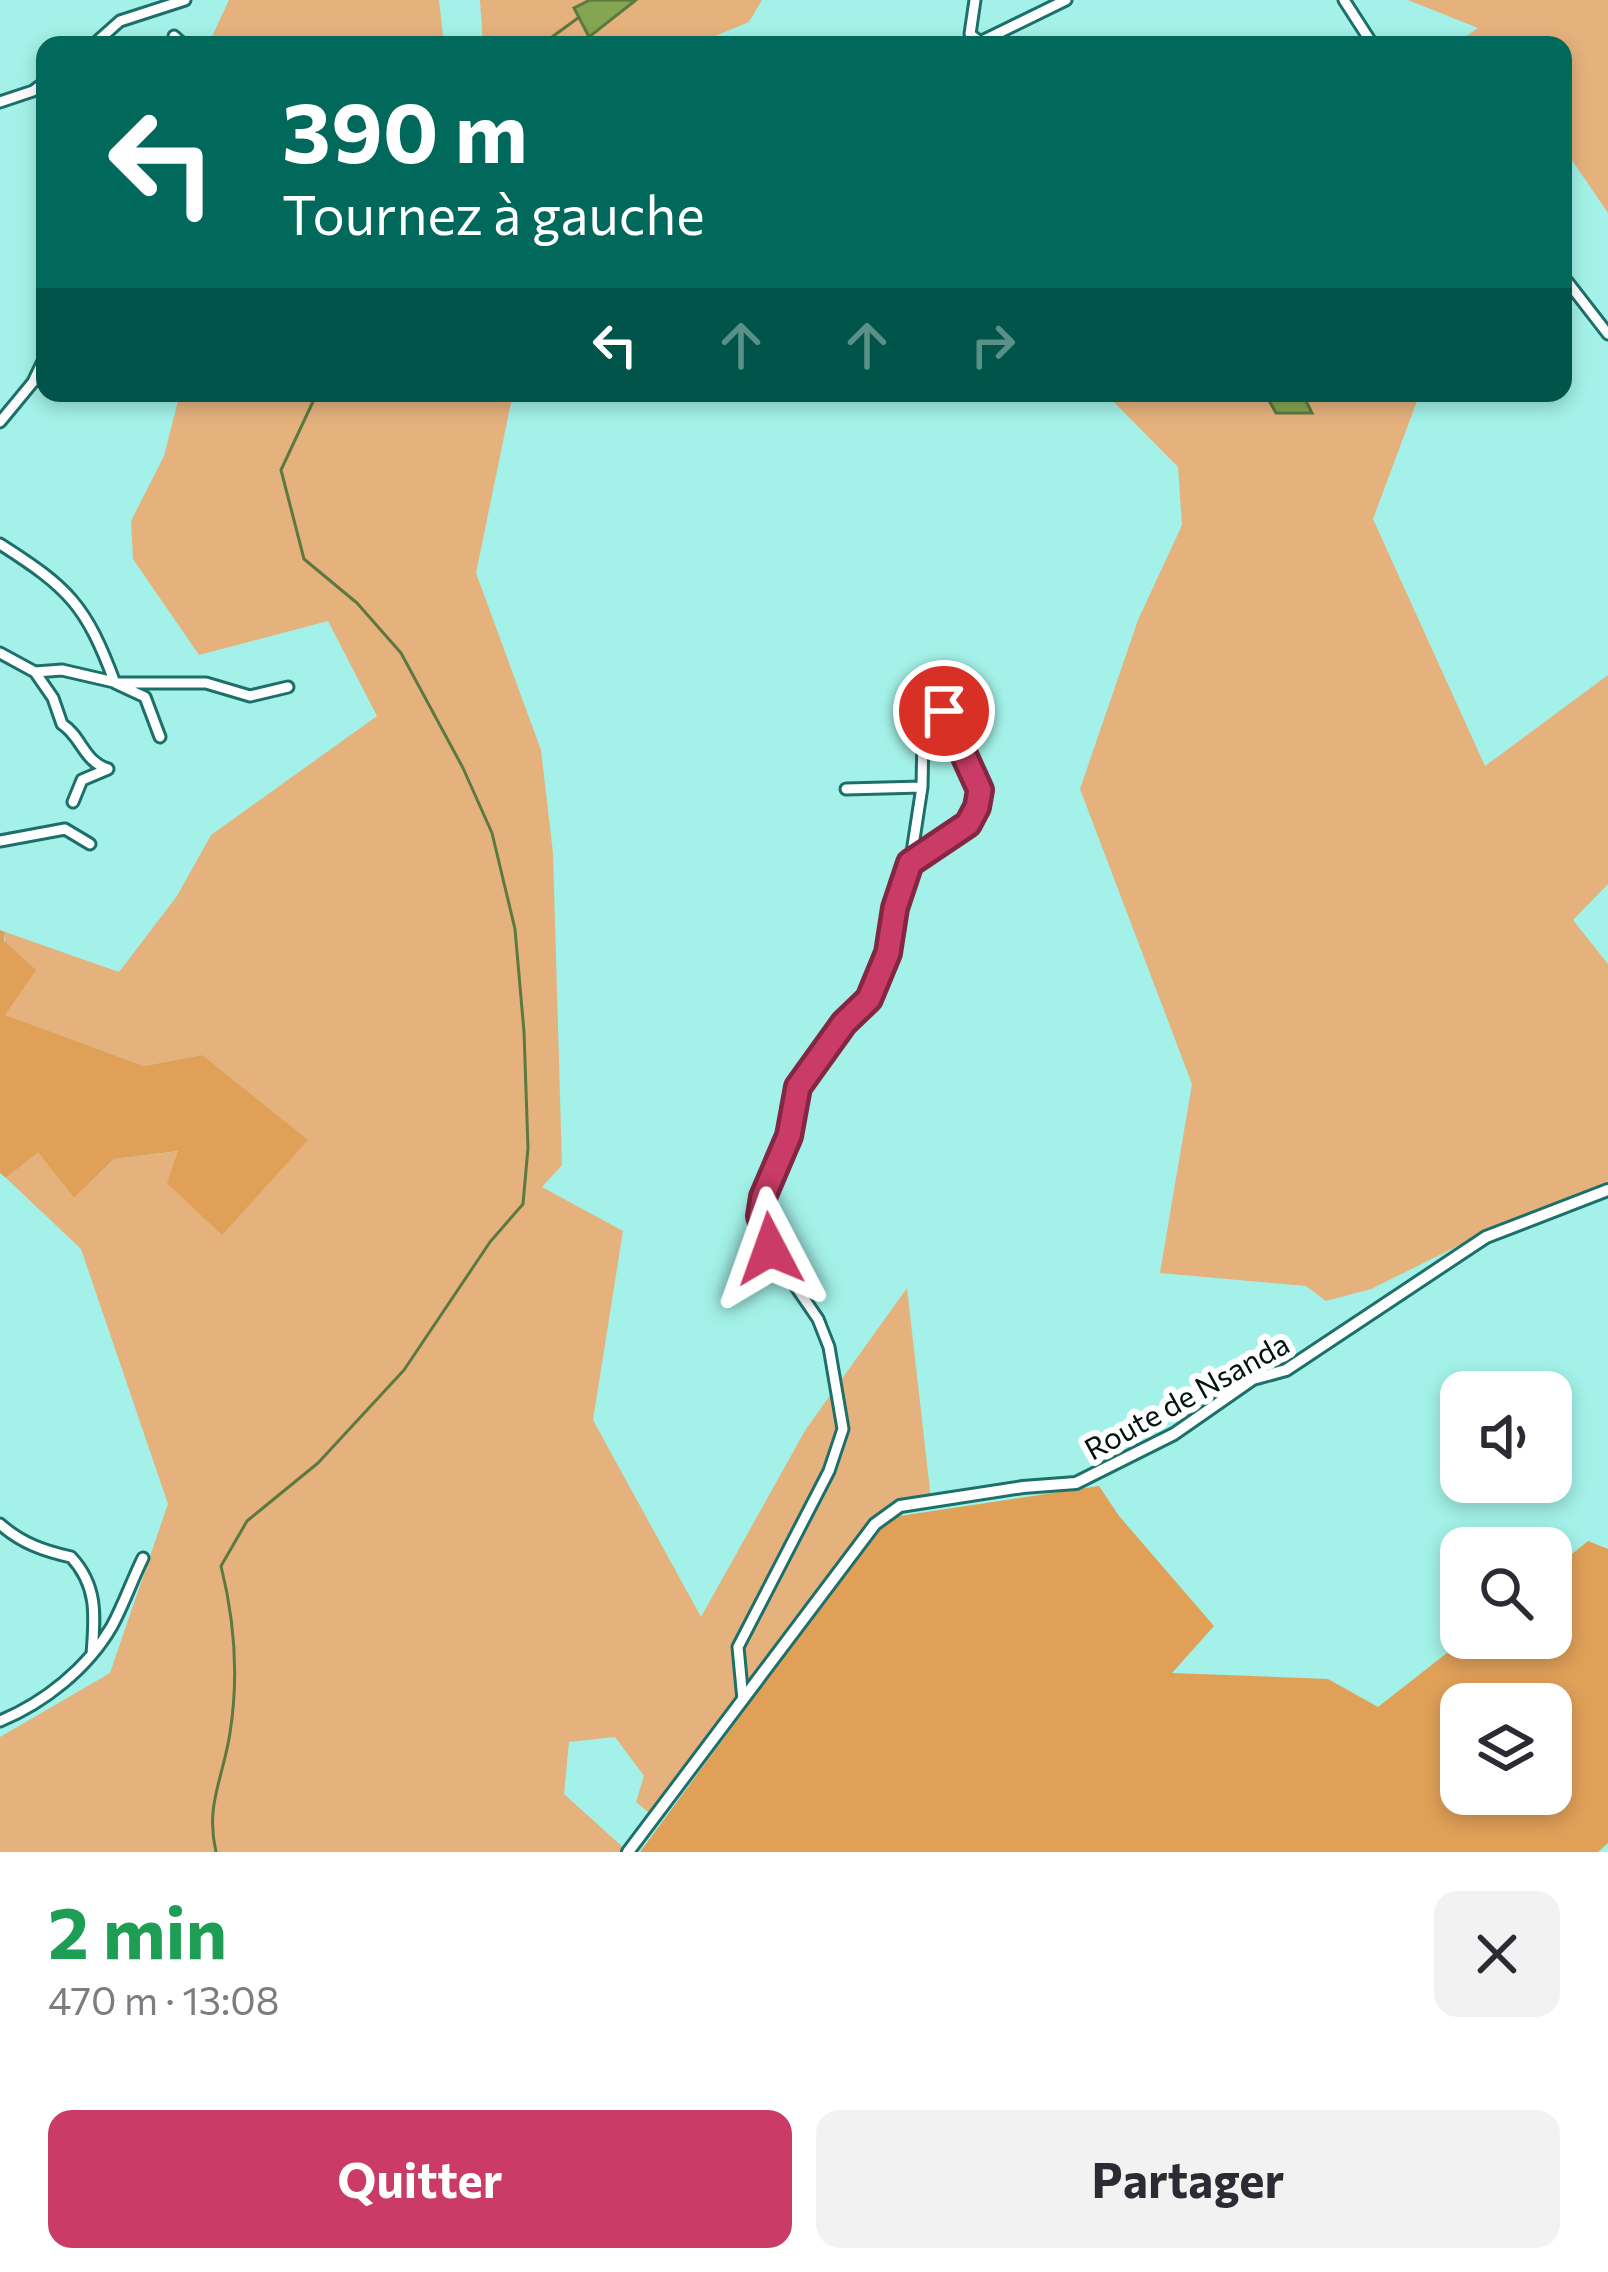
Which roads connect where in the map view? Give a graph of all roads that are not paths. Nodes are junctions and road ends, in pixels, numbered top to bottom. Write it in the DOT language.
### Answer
graph roads {
  1 [pos="185,0"];
  2 [pos="975,0"];
  3 [pos="1066,0"];
  4 [pos="1344,0"];
  5 [pos="103,36"];
  6 [pos="972,36"];
  7 [pos="992,36"];
  8 [pos="1367,36"];
  9 [pos="36,89"];
  10 [pos="0,102"];
  11 [pos="1572,288"];
  12 [pos="1608,334"];
  13 [pos="36,376"];
  14 [pos="0,422"];
  15 [pos="0,544"];
  16 [pos="0,653"];
  17 [pos="35,672"];
  18 [pos="115,682"];
  19 [pos="288,687"];
  20 [pos="160,737"];
  21 [pos="922,787"];
  22 [pos="846,789"];
  23 [pos="74,802"];
  24 [pos="0,842"];
  25 [pos="90,844"];
  26 [pos="910,863"];
  27 [pos="1608,1190"];
  28 [pos="0,1524"];
  29 [pos="143,1558"];
  30 [pos="92,1654"];
  31 [pos="743,1700"];
  32 [pos="0,1721"];
  33 [pos="628,1852"];
  1 -- 5 [label="street"];
  2 -- 6 [label="street"];
  3 -- 7 [label="street"];
  4 -- 8 [label="street"];
  9 -- 10 [label="street"];
  11 -- 12 [label="street"];
  13 -- 14 [label="street"];
  15 -- 18 [label="street"];
  16 -- 17 [label="street"];
  17 -- 18 [label="street"];
  17 -- 23 [label="street"];
  18 -- 19 [label="street"];
  18 -- 20 [label="street"];
  21 -- 22 [label="street"];
  21 -- 26 [label="street"];
  21 -- 26 [label="street"];
  24 -- 25 [label="street"];
  26 -- 31 [label="street"];
  27 -- 31 [label="street, Route de Nsanda"];
  28 -- 30 [label="street"];
  29 -- 30 [label="street"];
  30 -- 32 [label="street"];
  31 -- 33 [label="street, Route de Nsanda"];
}
